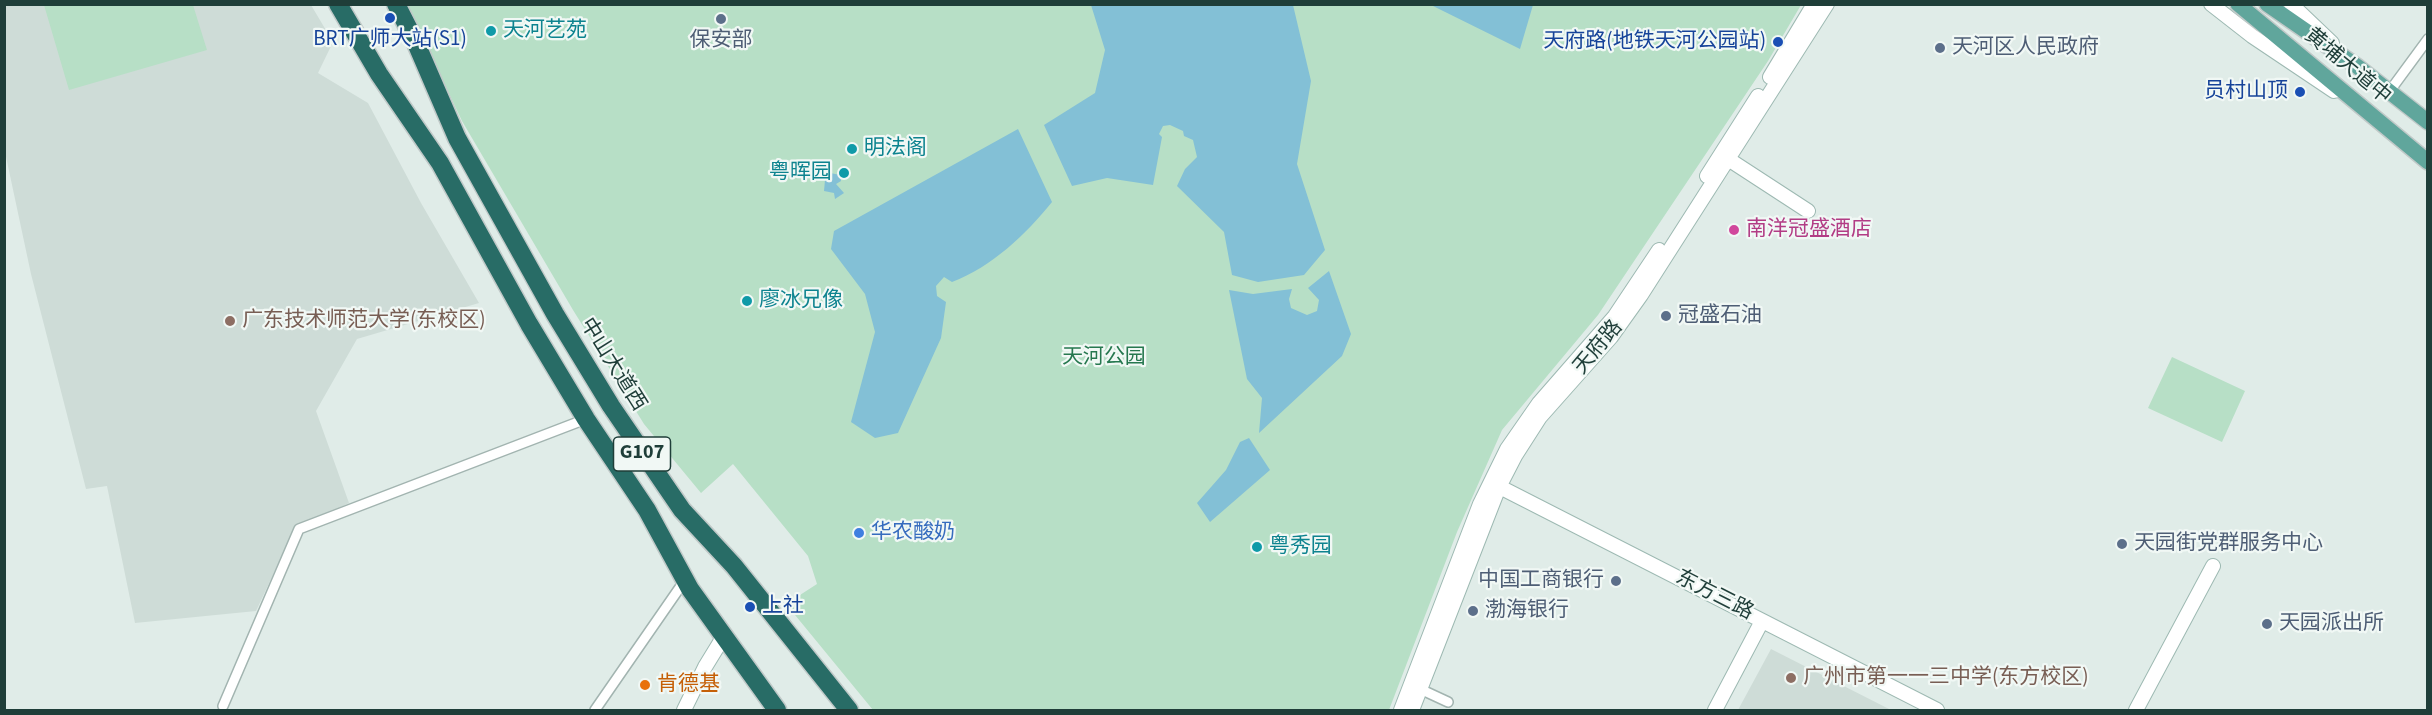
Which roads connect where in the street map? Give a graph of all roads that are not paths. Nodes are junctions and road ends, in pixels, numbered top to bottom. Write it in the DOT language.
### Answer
graph roads {
  1 [pos="338,4"];
  2 [pos="396,4"];
  3 [pos="1814,4"];
  4 [pos="1827,4"];
  5 [pos="2211,4"];
  6 [pos="2238,4"];
  7 [pos="2267,4"];
  8 [pos="2291,4"];
  9 [pos="2427,39"];
  10 [pos="2358,68"];
  11 [pos="2389,92"];
  12 [pos="2374,118"];
  13 [pos="2427,122"];
  14 [pos="1724,157"];
  15 [pos="2427,162"];
  16 [pos="1808,211"];
  17 [pos="586,419"];
  18 [pos="1495,484"];
  19 [pos="2213,566"];
  20 [pos="685,580"];
  21 [pos="1761,621"];
  22 [pos="724,636"];
  23 [pos="1420,689"];
  24 [pos="1448,702"];
  25 [pos="223,706"];
  26 [pos="595,711"];
  27 [pos="684,711"];
  28 [pos="777,711"];
  29 [pos="849,711"];
  30 [pos="1401,711"];
  31 [pos="1412,711"];
  32 [pos="1715,711"];
  33 [pos="1937,711"];
  34 [pos="2136,711"];
  1 -- 17 [label="highway, G107"];
  2 -- 29 [label="highway, 中山大道西 / G107"];
  3 -- 14 [label="main road, 天府路"];
  4 -- 14 [label="main road, 天府路"];
  5 -- 12 [label="main road"];
  6 -- 12 [label="main road, 黄埔大道中"];
  7 -- 10 [label="main road, 黄埔大道中"];
  8 -- 10 [label="main road"];
  9 -- 11 [label="street"];
  10 -- 11 [label="main road, 黄埔大道中"];
  11 -- 13 [label="main road, 黄埔大道中"];
  12 -- 15 [label="main road, 黄埔大道中"];
  14 -- 16 [label="main road"];
  14 -- 18 [label="main road, 天府路"];
  17 -- 20 [label="highway, G107"];
  17 -- 25 [label="street"];
  18 -- 21 [label="main road, 东方三路"];
  18 -- 23 [label="main road, 天府路"];
  18 -- 30 [label="main road, 天府路"];
  19 -- 34 [label="main road"];
  20 -- 22 [label="highway, G107"];
  20 -- 26 [label="street"];
  21 -- 32 [label="main road"];
  21 -- 33 [label="main road, 东方三路"];
  22 -- 27 [label="main road"];
  22 -- 28 [label="highway, G107"];
  23 -- 24 [label="street"];
  23 -- 31 [label="main road, 天府路"];
}
